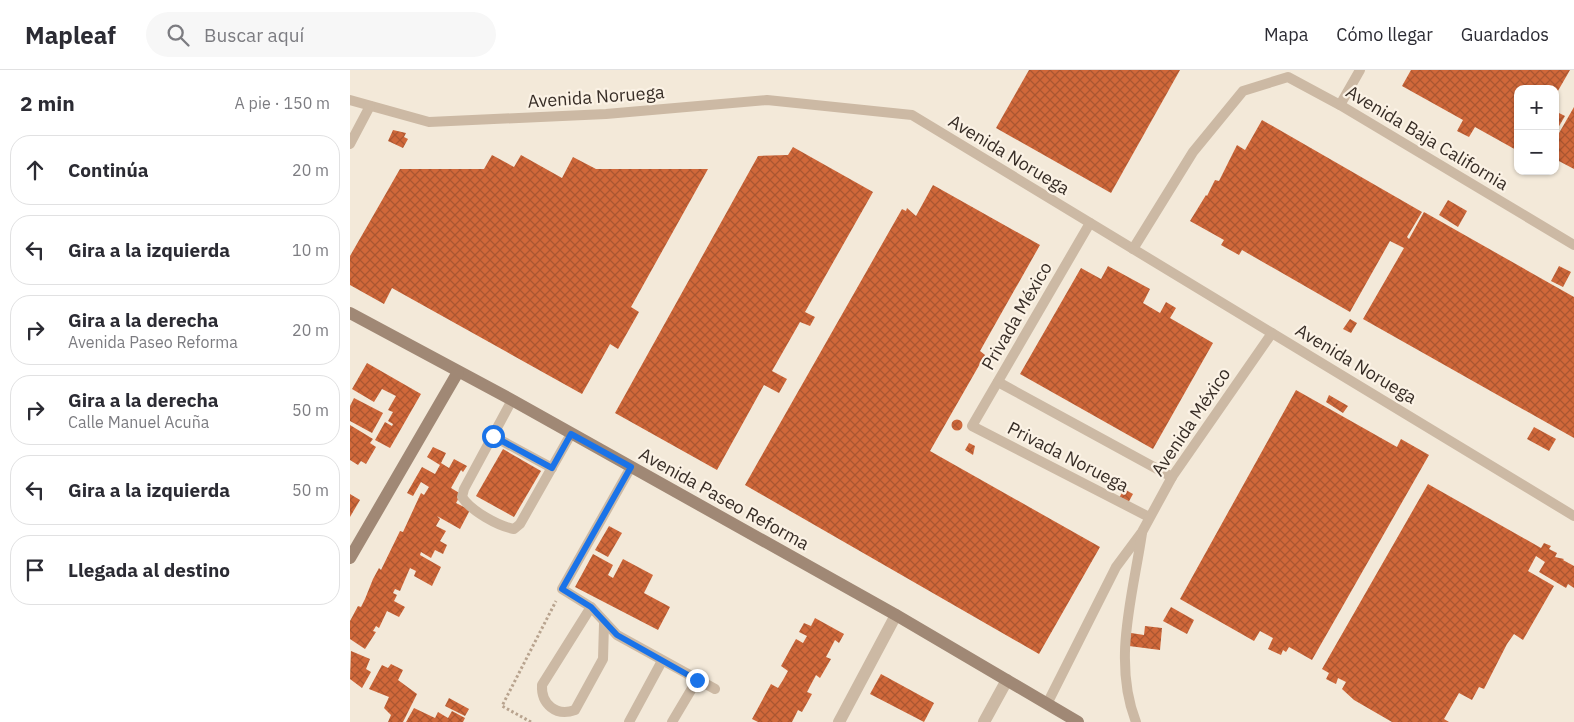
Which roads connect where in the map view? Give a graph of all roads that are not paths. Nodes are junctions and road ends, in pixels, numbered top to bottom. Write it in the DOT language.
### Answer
graph roads {
  1 [pos="1360,70"];
  2 [pos="350,100"];
  3 [pos="1340,105"];
  4 [pos="370,106"];
  5 [pos="350,144"];
  6 [pos="1090,223"];
  7 [pos="1574,245"];
  8 [pos="1133,249"];
  9 [pos="350,313"];
  10 [pos="1272,333"];
  11 [pos="458,372"];
  12 [pos="998,382"];
  13 [pos="512,400"];
  14 [pos="972,426"];
  15 [pos="571,434"];
  16 [pos="493,436"];
  17 [pos="631,467"];
  18 [pos="552,468"];
  19 [pos="1172,477"];
  20 [pos="1574,516"];
  21 [pos="1149,518"];
  22 [pos="1142,532"];
  23 [pos="350,558"];
  24 [pos="591,607"];
  25 [pos="896,616"];
  26 [pos="604,624"];
  27 [pos="662,661"];
  28 [pos="697,680"];
  29 [pos="1007,680"];
  30 [pos="715,688"];
  31 [pos="1047,704"];
  32 [pos="629,722"];
  33 [pos="672,722"];
  34 [pos="839,722"];
  35 [pos="984,722"];
  36 [pos="1078,722"];
  37 [pos="1136,722"];
  1 -- 3 [label="lane"];
  2 -- 4 [label="lane, Avenida Noruega"];
  3 -- 7 [label="lane, Avenida Baja California"];
  3 -- 8 [label="lane, Avenida Baja California"];
  4 -- 5 [label="lane"];
  4 -- 6 [label="lane, Avenida Noruega"];
  6 -- 8 [label="lane, Avenida Noruega"];
  6 -- 12 [label="lane, Privada México"];
  8 -- 10 [label="lane, Avenida Noruega"];
  9 -- 11 [label="main road, Avenida Paseo Reforma"];
  10 -- 19 [label="lane, Avenida México"];
  10 -- 20 [label="lane, Avenida Noruega"];
  11 -- 13 [label="main road, Avenida Paseo Reforma"];
  11 -- 23 [label="main road"];
  12 -- 14 [label="lane, Privada México"];
  12 -- 19 [label="lane"];
  13 -- 15 [label="main road, Avenida Paseo Reforma"];
  13 -- 16 [label="lane"];
  14 -- 21 [label="lane, Privada Noruega"];
  15 -- 17 [label="main road, Avenida Paseo Reforma"];
  15 -- 18 [label="lane"];
  16 -- 18 [label="lane"];
  16 -- 18 [label="lane"];
  17 -- 24 [label="lane"];
  17 -- 25 [label="main road, Avenida Paseo Reforma"];
  19 -- 21 [label="lane, Avenida México"];
  21 -- 22 [label="lane, Avenida México"];
  22 -- 31 [label="lane, Avenida México"];
  22 -- 37 [label="lane, Avenida México"];
  24 -- 26 [label="lane"];
  24 -- 26 [label="lane"];
  25 -- 29 [label="main road, Avenida Paseo Reforma"];
  25 -- 34 [label="street"];
  26 -- 27 [label="lane"];
  27 -- 28 [label="lane"];
  27 -- 32 [label="lane"];
  28 -- 30 [label="lane"];
  28 -- 33 [label="lane"];
  29 -- 31 [label="main road, Avenida Paseo Reforma"];
  29 -- 35 [label="street"];
  31 -- 36 [label="main road, Avenida Paseo Reforma"];
}
